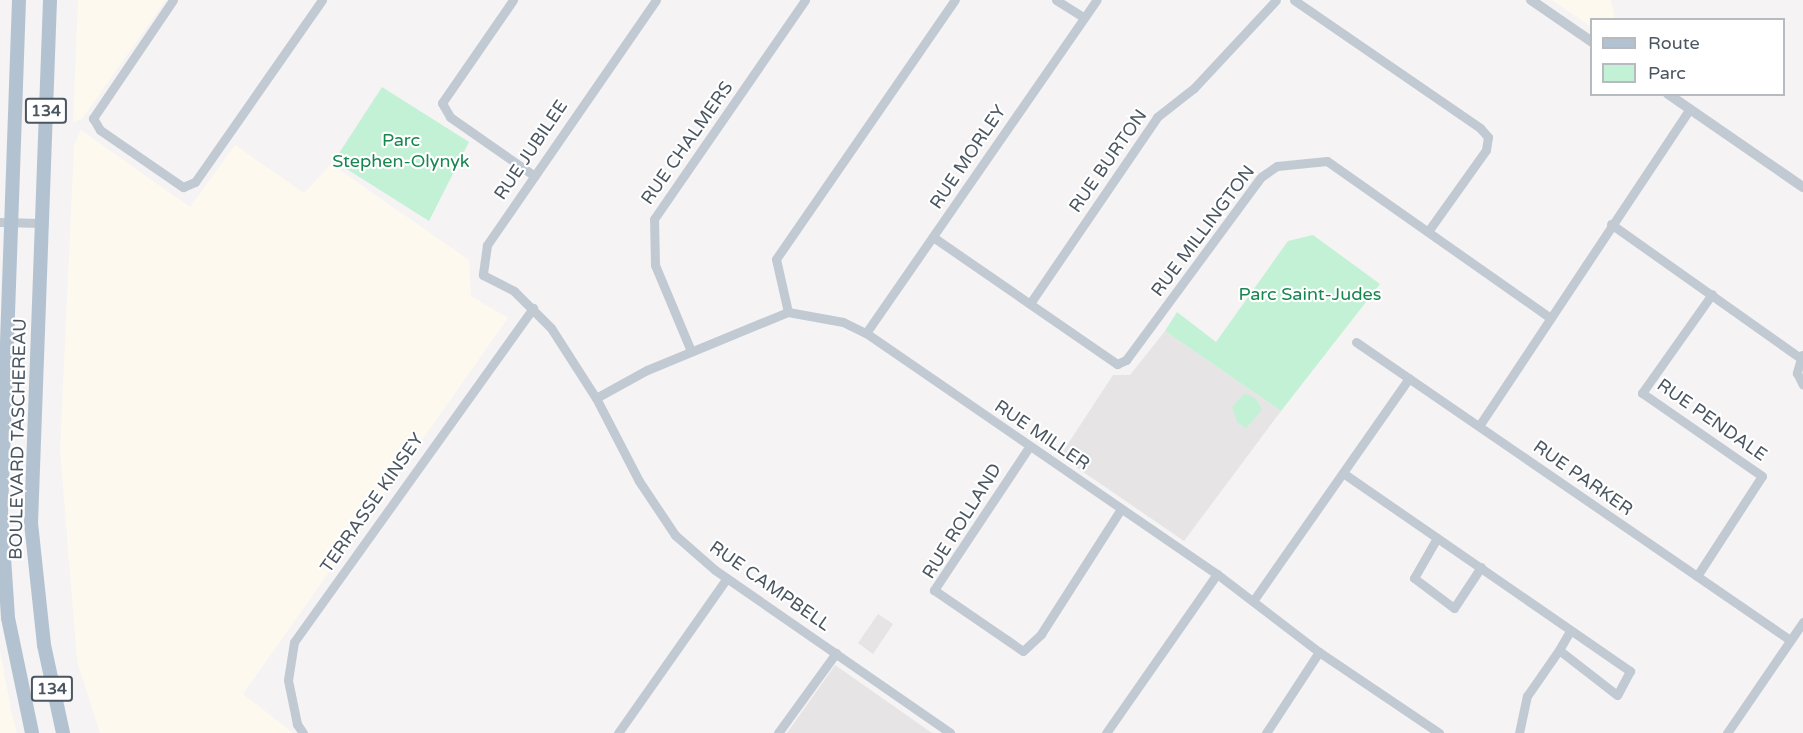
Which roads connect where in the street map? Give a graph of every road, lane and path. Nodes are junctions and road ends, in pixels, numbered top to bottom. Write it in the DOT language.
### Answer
graph roads {
  1 [pos="19,0"];
  2 [pos="50,0"];
  3 [pos="173,0"];
  4 [pos="322,0"];
  5 [pos="513,0"];
  6 [pos="656,0"];
  7 [pos="805,0"];
  8 [pos="955,0"];
  9 [pos="1056,0"];
  10 [pos="1096,0"];
  11 [pos="1276,0"];
  12 [pos="1294,0"];
  13 [pos="1531,0"];
  14 [pos="1083,17"];
  15 [pos="1590,41"];
  16 [pos="1671,96"];
  17 [pos="1690,109"];
  18 [pos="532,175"];
  19 [pos="1803,187"];
  20 [pos="5,222"];
  21 [pos="42,223"];
  22 [pos="1611,224"];
  23 [pos="1429,230"];
  24 [pos="933,237"];
  25 [pos="1712,294"];
  26 [pos="1031,302"];
  27 [pos="533,308"];
  28 [pos="788,312"];
  29 [pos="1550,318"];
  30 [pos="866,333"];
  31 [pos="1356,342"];
  32 [pos="691,351"];
  33 [pos="1801,355"];
  34 [pos="1409,378"];
  35 [pos="1803,385"];
  36 [pos="596,398"];
  37 [pos="1479,426"];
  38 [pos="1,432"];
  39 [pos="1029,447"];
  40 [pos="1343,473"];
  41 [pos="1121,509"];
  42 [pos="1437,538"];
  43 [pos="1481,567"];
  44 [pos="1216,574"];
  45 [pos="1697,576"];
  46 [pos="727,578"];
  47 [pos="1253,601"];
  48 [pos="4,618"];
  49 [pos="1803,622"];
  50 [pos="1570,631"];
  51 [pos="1790,640"];
  52 [pos="1559,650"];
  53 [pos="1319,652"];
  54 [pos="836,653"];
  55 [pos="32,733"];
  56 [pos="63,733"];
  57 [pos="303,733"];
  58 [pos="618,733"];
  59 [pos="778,733"];
  60 [pos="950,733"];
  61 [pos="1106,733"];
  62 [pos="1266,733"];
  63 [pos="1439,733"];
  64 [pos="1519,733"];
  65 [pos="1727,733"];
  1 -- 20 [label="main road, BOULEVARD TASCHEREAU / 134"];
  2 -- 21 [label="main road, BOULEVARD TASCHEREAU / 134"];
  3 -- 4 [label="street"];
  5 -- 18 [label="street"];
  6 -- 18 [label="street, RUE JUBILEE"];
  7 -- 32 [label="street, RUE CHALMERS"];
  8 -- 28 [label="street"];
  9 -- 14 [label="street"];
  10 -- 14 [label="street, RUE MORLEY"];
  11 -- 26 [label="street, RUE BURTON"];
  12 -- 23 [label="street"];
  13 -- 15 [label="street"];
  14 -- 24 [label="street, RUE MORLEY"];
  16 -- 17 [label="street"];
  17 -- 19 [label="street"];
  17 -- 22 [label="street"];
  18 -- 27 [label="street, RUE JUBILEE"];
  20 -- 21 [label="street"];
  20 -- 38 [label="main road, BOULEVARD TASCHEREAU / 134"];
  21 -- 56 [label="main road, BOULEVARD TASCHEREAU / 134"];
  22 -- 25 [label="street"];
  22 -- 29 [label="street"];
  23 -- 26 [label="street, RUE MILLINGTON"];
  23 -- 29 [label="street, RUE MILLINGTON"];
  24 -- 26 [label="street, RUE MILLINGTON"];
  24 -- 30 [label="street, RUE MORLEY"];
  25 -- 33 [label="street"];
  25 -- 45 [label="street, RUE PENDALE"];
  27 -- 36 [label="street, RUE CAMPBELL"];
  27 -- 57 [label="street, TERRASSE KINSEY"];
  28 -- 30 [label="street, RUE MILLER"];
  28 -- 32 [label="street"];
  29 -- 37 [label="street"];
  30 -- 39 [label="street, RUE MILLER"];
  31 -- 34 [label="street, RUE PARKER"];
  32 -- 36 [label="street"];
  33 -- 35 [label="street"];
  34 -- 37 [label="street, RUE PARKER"];
  34 -- 40 [label="street"];
  36 -- 46 [label="street, RUE CAMPBELL"];
  37 -- 45 [label="street, RUE PARKER"];
  38 -- 48 [label="main road, BOULEVARD TASCHEREAU / 134"];
  39 -- 41 [label="street, RUE MILLER"];
  39 -- 41 [label="street, RUE ROLLAND"];
  40 -- 42 [label="street"];
  40 -- 47 [label="street"];
  41 -- 44 [label="street, RUE MILLER"];
  42 -- 43 [label="street"];
  42 -- 43 [label="street"];
  43 -- 50 [label="street"];
  44 -- 47 [label="street, RUE MILLER"];
  44 -- 61 [label="street"];
  45 -- 51 [label="street, RUE PARKER"];
  46 -- 54 [label="street, RUE CAMPBELL"];
  46 -- 58 [label="street"];
  47 -- 53 [label="street, RUE MILLER"];
  48 -- 55 [label="main road, BOULEVARD TASCHEREAU / 134"];
  49 -- 51 [label="street"];
  50 -- 52 [label="street"];
  50 -- 52 [label="street"];
  51 -- 65 [label="street"];
  52 -- 64 [label="street"];
  53 -- 62 [label="street"];
  53 -- 63 [label="street, RUE MILLER"];
  54 -- 59 [label="street"];
  54 -- 60 [label="street, RUE CAMPBELL"];
}
